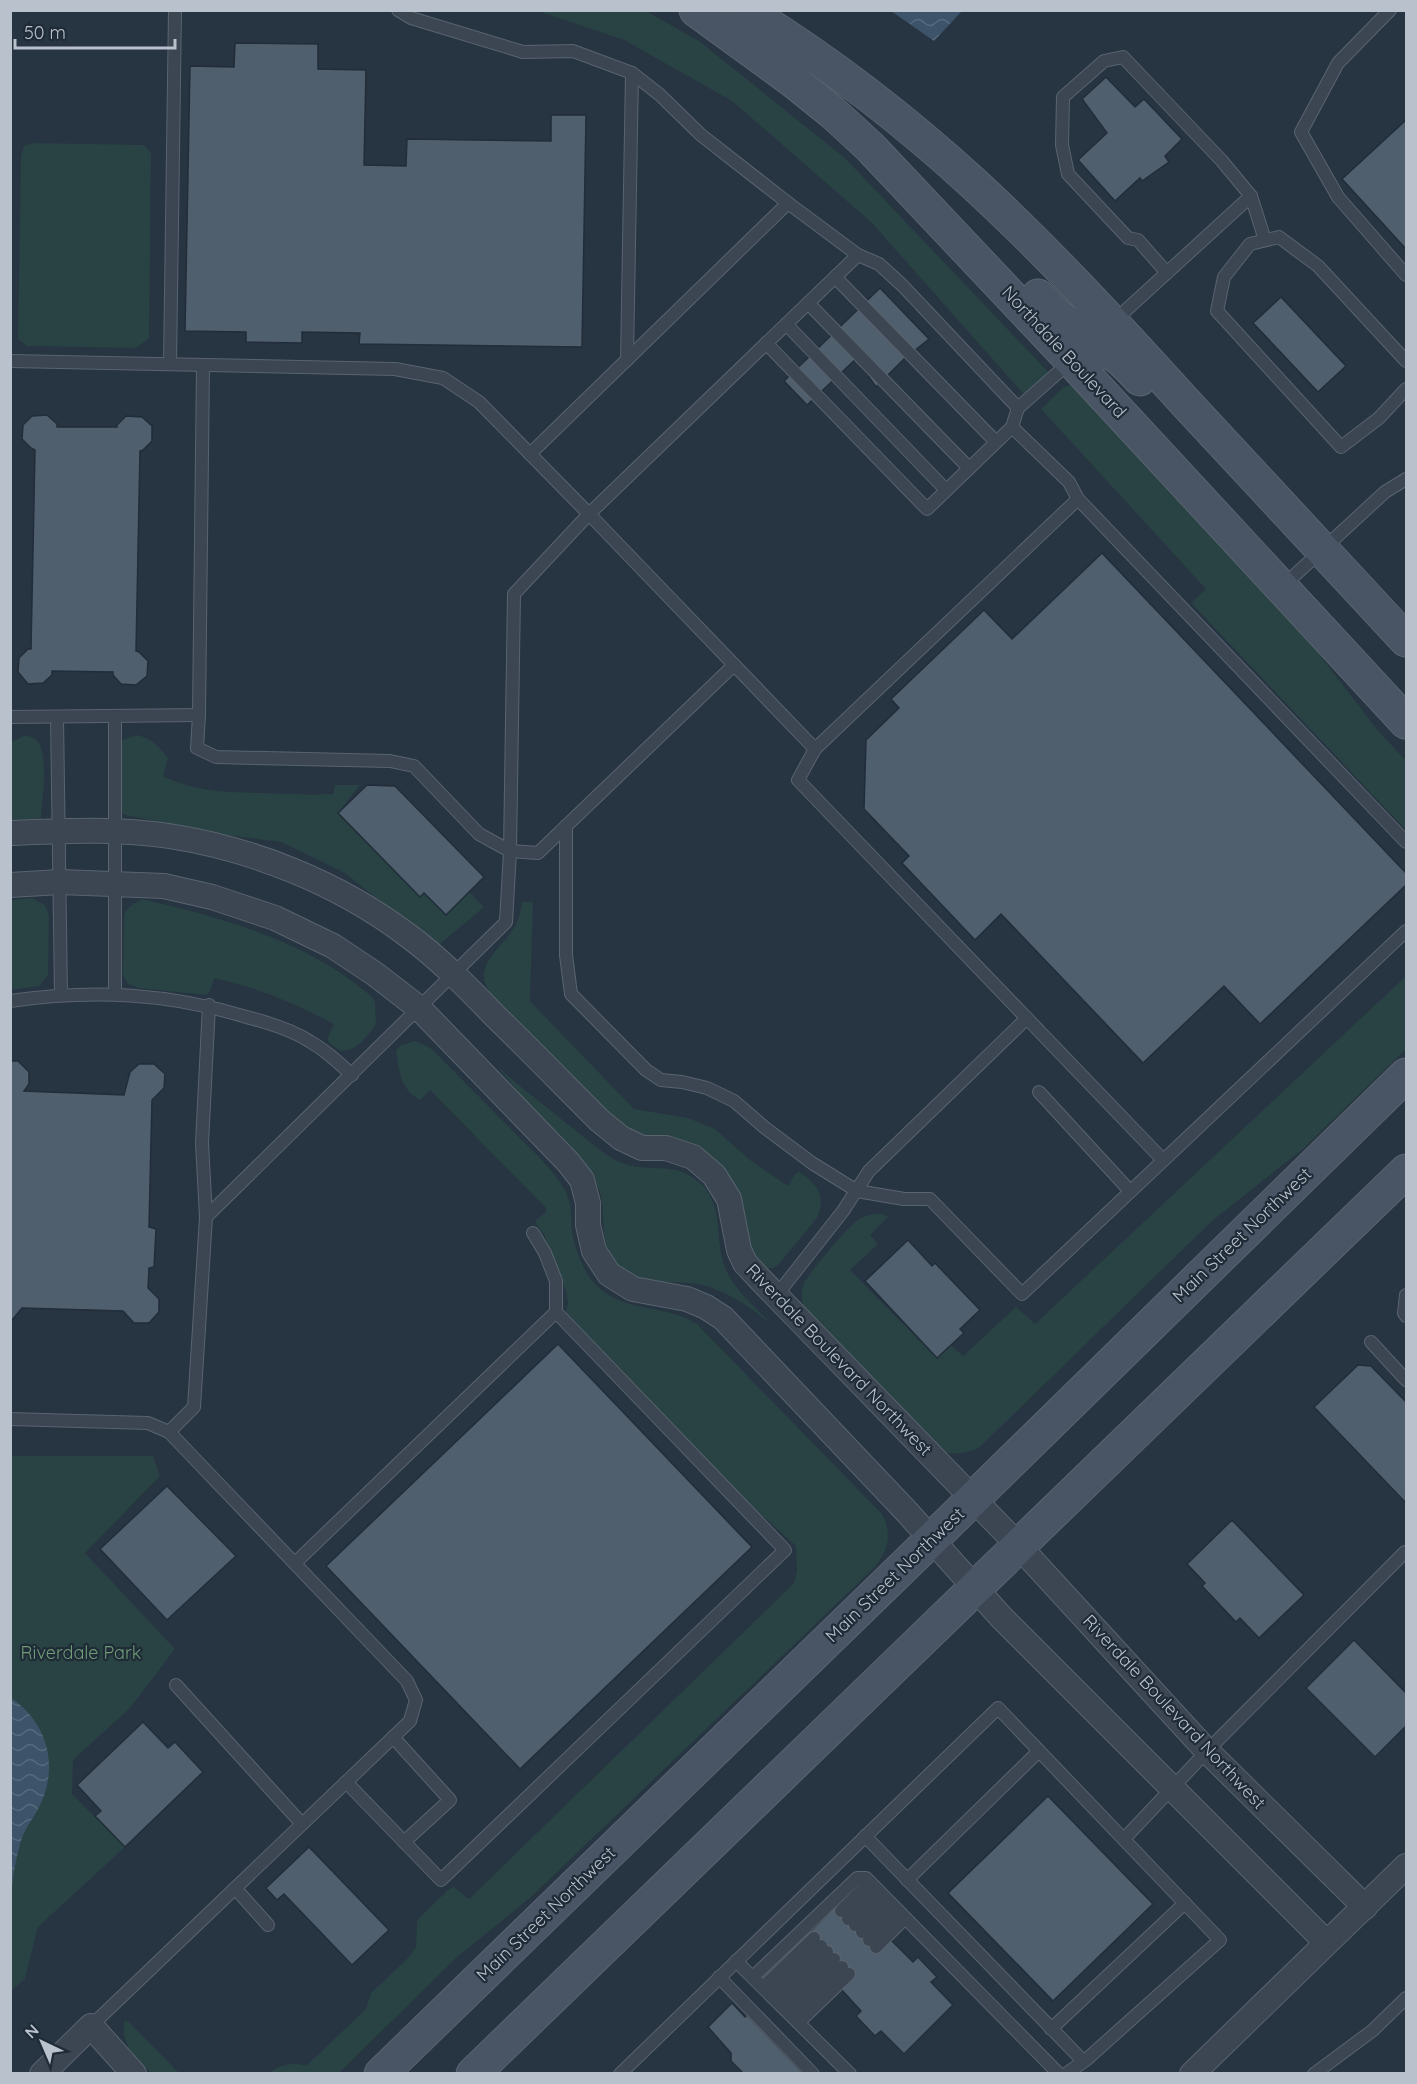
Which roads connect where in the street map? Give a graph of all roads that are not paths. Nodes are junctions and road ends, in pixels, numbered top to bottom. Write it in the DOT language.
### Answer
graph roads {
  1 [pos="175,10"];
  2 [pos="398,10"];
  3 [pos="696,10"];
  4 [pos="745,10"];
  5 [pos="1390,10"];
  6 [pos="632,73"];
  7 [pos="1251,196"];
  8 [pos="788,203"];
  9 [pos="1265,240"];
  10 [pos="858,255"];
  11 [pos="988,271"];
  12 [pos="1167,273"];
  13 [pos="1407,275"];
  14 [pos="835,277"];
  15 [pos="807,303"];
  16 [pos="1112,323"];
  17 [pos="786,324"];
  18 [pos="766,343"];
  19 [pos="627,360"];
  20 [pos="10,361"];
  21 [pos="1072,361"];
  22 [pos="1407,361"];
  23 [pos="170,364"];
  24 [pos="203,365"];
  25 [pos="1404,392"];
  26 [pos="1017,408"];
  27 [pos="1012,427"];
  28 [pos="1216,435"];
  29 [pos="996,442"];
  30 [pos="530,454"];
  31 [pos="969,468"];
  32 [pos="1407,479"];
  33 [pos="946,490"];
  34 [pos="1078,499"];
  35 [pos="590,514"];
  36 [pos="1322,550"];
  37 [pos="1282,587"];
  38 [pos="1407,640"];
  39 [pos="734,664"];
  40 [pos="199,715"];
  41 [pos="10,717"];
  42 [pos="57,717"];
  43 [pos="115,717"];
  44 [pos="1407,722"];
  45 [pos="815,749"];
  46 [pos="566,826"];
  47 [pos="60,831"];
  48 [pos="116,832"];
  49 [pos="10,833"];
  50 [pos="1407,842"];
  51 [pos="510,851"];
  52 [pos="60,882"];
  53 [pos="116,883"];
  54 [pos="10,885"];
  55 [pos="1407,931"];
  56 [pos="454,974"];
  57 [pos="115,994"];
  58 [pos="61,995"];
  59 [pos="10,1001"];
  60 [pos="208,1005"];
  61 [pos="419,1008"];
  62 [pos="1027,1018"];
  63 [pos="352,1075"];
  64 [pos="1407,1075"];
  65 [pos="1039,1092"];
  66 [pos="1163,1160"];
  67 [pos="1407,1171"];
  68 [pos="857,1191"];
  69 [pos="1130,1191"];
  70 [pos="206,1217"];
  71 [pos="533,1233"];
  72 [pos="1407,1295"];
  73 [pos="776,1296"];
  74 [pos="555,1312"];
  75 [pos="1407,1316"];
  76 [pos="1371,1342"];
  77 [pos="1407,1380"];
  78 [pos="10,1419"];
  79 [pos="169,1432"];
  80 [pos="972,1499"];
  81 [pos="932,1539"];
  82 [pos="1018,1545"];
  83 [pos="1405,1552"];
  84 [pos="294,1563"];
  85 [pos="976,1588"];
  86 [pos="176,1686"];
  87 [pos="393,1737"];
  88 [pos="1039,1751"];
  89 [pos="1207,1751"];
  90 [pos="346,1782"];
  91 [pos="1171,1788"];
  92 [pos="302,1824"];
  93 [pos="865,1836"];
  94 [pos="1124,1839"];
  95 [pos="404,1842"];
  96 [pos="1407,1866"];
  97 [pos="907,1880"];
  98 [pos="235,1888"];
  99 [pos="888,1900"];
  100 [pos="1185,1903"];
  101 [pos="1365,1907"];
  102 [pos="268,1925"];
  103 [pos="859,1929"];
  104 [pos="1326,1942"];
  105 [pos="831,1956"];
  106 [pos="736,1961"];
  107 [pos="719,1977"];
  108 [pos="753,1977"];
  109 [pos="1407,1998"];
  110 [pos="781,2005"];
  111 [pos="91,2026"];
  112 [pos="1051,2029"];
  113 [pos="1083,2061"];
  114 [pos="53,2070"];
  115 [pos="134,2073"];
  116 [pos="381,2073"];
  117 [pos="473,2073"];
  118 [pos="620,2073"];
  119 [pos="813,2073"];
  120 [pos="850,2073"];
  121 [pos="1059,2073"];
  122 [pos="1065,2073"];
  123 [pos="1192,2073"];
  124 [pos="1314,2073"];
  1 -- 23 [label="lane"];
  2 -- 6 [label="lane"];
  3 -- 11 [label="main road, Northdale Boulevard"];
  4 -- 16 [label="main road"];
  5 -- 13 [label="lane"];
  6 -- 8 [label="lane"];
  6 -- 19 [label="lane"];
  7 -- 9 [label="lane"];
  7 -- 12 [label="lane"];
  7 -- 12 [label="lane"];
  8 -- 10 [label="lane"];
  8 -- 19 [label="lane"];
  9 -- 22 [label="lane"];
  9 -- 25 [label="lane"];
  10 -- 14 [label="lane"];
  10 -- 26 [label="lane"];
  11 -- 16 [label="main road"];
  11 -- 21 [label="main road, Northdale Boulevard"];
  12 -- 16 [label="lane"];
  14 -- 15 [label="lane"];
  14 -- 29 [label="lane"];
  15 -- 17 [label="lane"];
  15 -- 31 [label="lane"];
  16 -- 28 [label="main road"];
  17 -- 18 [label="lane"];
  17 -- 33 [label="lane"];
  18 -- 33 [label="lane"];
  18 -- 35 [label="lane"];
  19 -- 30 [label="lane"];
  20 -- 23 [label="lane"];
  21 -- 26 [label="lane"];
  21 -- 28 [label="main road"];
  21 -- 37 [label="main road, Northdale Boulevard"];
  23 -- 24 [label="lane"];
  24 -- 30 [label="lane"];
  24 -- 40 [label="lane"];
  26 -- 27 [label="lane"];
  27 -- 29 [label="lane"];
  27 -- 34 [label="lane"];
  28 -- 36 [label="main road"];
  29 -- 31 [label="lane"];
  30 -- 35 [label="lane"];
  31 -- 33 [label="lane"];
  32 -- 36 [label="lane"];
  34 -- 45 [label="lane"];
  34 -- 50 [label="lane"];
  35 -- 39 [label="lane"];
  35 -- 51 [label="lane"];
  36 -- 37 [label="lane"];
  36 -- 38 [label="main road"];
  37 -- 44 [label="main road, Northdale Boulevard"];
  39 -- 45 [label="lane"];
  39 -- 46 [label="lane"];
  40 -- 43 [label="lane"];
  40 -- 51 [label="lane"];
  41 -- 42 [label="lane"];
  42 -- 43 [label="lane"];
  42 -- 47 [label="lane"];
  43 -- 48 [label="lane"];
  45 -- 62 [label="lane"];
  46 -- 51 [label="lane"];
  46 -- 68 [label="lane"];
  47 -- 48 [label="street, Riverdale Boulevard Northwest"];
  47 -- 49 [label="street, Riverdale Boulevard Northwest"];
  47 -- 52 [label="lane"];
  48 -- 53 [label="lane"];
  48 -- 56 [label="street, Riverdale Boulevard Northwest"];
  51 -- 56 [label="lane"];
  52 -- 53 [label="street"];
  52 -- 54 [label="street"];
  52 -- 58 [label="lane"];
  53 -- 57 [label="lane"];
  53 -- 61 [label="street"];
  55 -- 66 [label="lane"];
  56 -- 61 [label="lane"];
  56 -- 73 [label="street, Riverdale Boulevard Northwest"];
  57 -- 58 [label="lane"];
  57 -- 60 [label="lane"];
  58 -- 59 [label="lane"];
  60 -- 63 [label="lane"];
  60 -- 70 [label="lane"];
  61 -- 63 [label="lane"];
  61 -- 81 [label="street"];
  62 -- 66 [label="lane"];
  62 -- 68 [label="lane"];
  63 -- 70 [label="lane"];
  64 -- 80 [label="main road, Main Street Northwest"];
  65 -- 69 [label="lane"];
  66 -- 69 [label="lane"];
  67 -- 82 [label="main road"];
  68 -- 69 [label="lane"];
  68 -- 73 [label="lane"];
  70 -- 79 [label="lane"];
  71 -- 74 [label="lane"];
  72 -- 75 [label="lane"];
  73 -- 80 [label="street, Riverdale Boulevard Northwest"];
  74 -- 84 [label="lane"];
  74 -- 95 [label="lane"];
  76 -- 77 [label="lane"];
  78 -- 79 [label="lane"];
  79 -- 84 [label="lane"];
  80 -- 81 [label="main road, Main Street Northwest"];
  80 -- 82 [label="street, Riverdale Boulevard Northwest"];
  81 -- 85 [label="street"];
  81 -- 116 [label="main road, Main Street Northwest"];
  82 -- 85 [label="main road"];
  82 -- 89 [label="street, Riverdale Boulevard Northwest"];
  83 -- 89 [label="lane"];
  84 -- 87 [label="lane"];
  85 -- 91 [label="street"];
  85 -- 117 [label="main road"];
  86 -- 92 [label="lane"];
  87 -- 90 [label="lane"];
  87 -- 95 [label="lane"];
  88 -- 93 [label="lane"];
  88 -- 94 [label="lane"];
  88 -- 97 [label="lane"];
  89 -- 91 [label="lane"];
  89 -- 101 [label="street, Riverdale Boulevard Northwest"];
  90 -- 92 [label="lane"];
  90 -- 95 [label="lane"];
  91 -- 94 [label="lane"];
  91 -- 104 [label="street"];
  92 -- 98 [label="lane"];
  93 -- 97 [label="lane"];
  93 -- 106 [label="lane"];
  94 -- 100 [label="lane"];
  96 -- 101 [label="street"];
  97 -- 112 [label="lane"];
  98 -- 102 [label="lane"];
  98 -- 111 [label="lane"];
  99 -- 103 [label="lane"];
  99 -- 103 [label="lane"];
  99 -- 103 [label="lane"];
  99 -- 108 [label="lane"];
  99 -- 121 [label="lane"];
  100 -- 112 [label="lane"];
  100 -- 113 [label="lane"];
  101 -- 104 [label="street"];
  104 -- 123 [label="street"];
  105 -- 110 [label="lane"];
  105 -- 110 [label="lane"];
  105 -- 110 [label="lane"];
  106 -- 107 [label="lane"];
  106 -- 108 [label="lane"];
  107 -- 118 [label="lane"];
  107 -- 119 [label="lane"];
  108 -- 110 [label="lane"];
  109 -- 124 [label="lane"];
  110 -- 120 [label="lane"];
  111 -- 114 [label="street"];
  111 -- 115 [label="street"];
  112 -- 113 [label="lane"];
  113 -- 122 [label="lane"];
}
